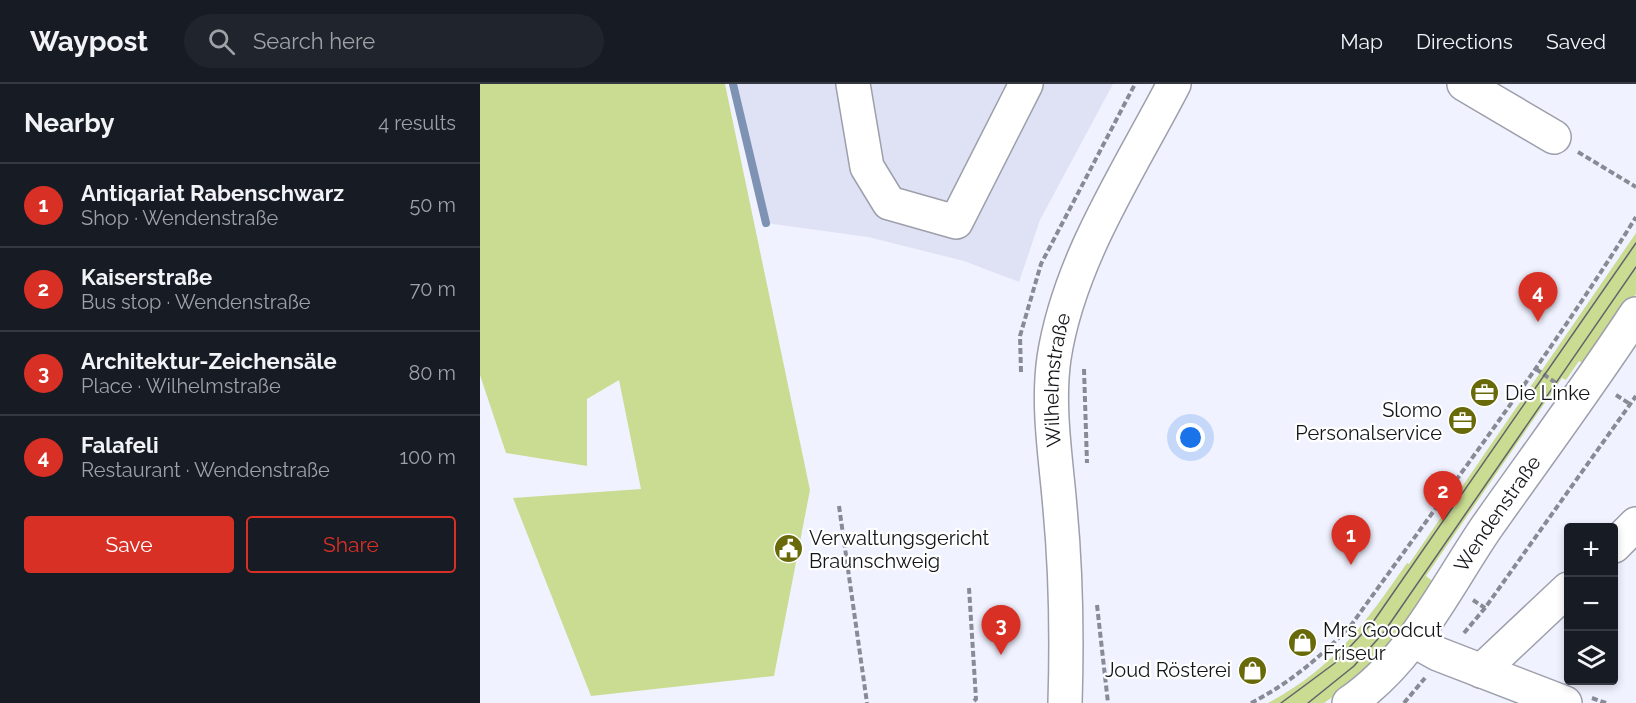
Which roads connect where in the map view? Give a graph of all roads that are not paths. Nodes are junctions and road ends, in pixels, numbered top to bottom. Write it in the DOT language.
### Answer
graph roads {
  1 [pos="853,84"];
  2 [pos="1026,84"];
  3 [pos="1174,84"];
  4 [pos="1464,84"];
  5 [pos="1554,137"];
  6 [pos="1636,314"];
  7 [pos="1636,524"];
  8 [pos="1618,542"];
  9 [pos="1564,594"];
  10 [pos="1413,640"];
  11 [pos="1481,671"];
  12 [pos="1066,702"];
  13 [pos="1348,703"];
  14 [pos="1565,703"];
  1 -- 2 [label="main road"];
  3 -- 12 [label="main road, Wilhelmstraße"];
  4 -- 5 [label="main road"];
  6 -- 10 [label="main road, Wendenstraße"];
  7 -- 8 [label="main road"];
  9 -- 11 [label="main road"];
  10 -- 11 [label="main road"];
  10 -- 13 [label="main road, Wendenstraße"];
  11 -- 14 [label="main road"];
}
